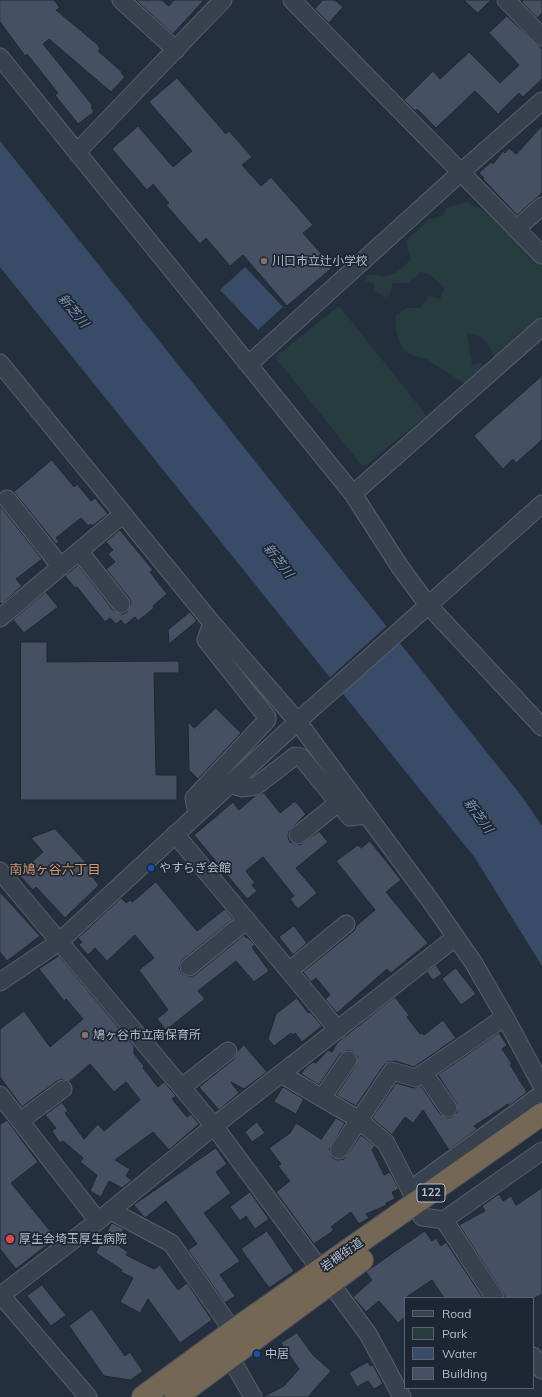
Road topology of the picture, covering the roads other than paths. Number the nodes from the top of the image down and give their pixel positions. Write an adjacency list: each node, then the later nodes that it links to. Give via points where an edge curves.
1 (121, 0): 6 (street)
2 (223, 0): 6 (street)
3 (292, 0): 10 (street)
4 (506, 0): 5 (street)
5 (542, 37)
6 (176, 50): 9 (street)
7 (0, 57): 9 (street)
8 (542, 101): 10 (street)
9 (77, 152): 16 (street)
10 (460, 173): 12 (street); 16 (street)
11 (542, 206): 12 (street)
12 (516, 229): 13 (street)
13 (542, 255)
14 (542, 326): 17 (street)
15 (0, 363): 20 (street)
16 (249, 364): 17 (street)
17 (353, 494): 24 (street)
18 (7, 499): 22 (street)
19 (542, 504): 24 (street)
20 (123, 514): 21 (street); 26 (street)
21 (79, 551): 22 (street); 23 (street)
22 (60, 567): 25 (street)
23 (121, 604)
24 (425, 607): 27 (street); 28 (street)
25 (0, 618)
26 (212, 623): 27 (street); 31 (street, via 206,640 267,720 194,798)
27 (302, 717): 29 (street); 32 (street)
28 (542, 727)
29 (230, 784): 30 (street, via 242,788 256,786 295,756 301,757); 31 (street)
30 (338, 803): 32 (street, via 350,818); 34 (street)
31 (197, 813): 33 (street)
32 (366, 815): 38 (street)
33 (175, 834): 36 (street); 39 (street)
34 (298, 835)
35 (0, 871): 39 (street)
36 (247, 920): 40 (street); 41 (street)
37 (346, 924): 41 (street)
38 (456, 937): 43 (street); 44 (street)
39 (59, 942): 42 (street); 50 (street)
40 (190, 967)
41 (289, 971): 44 (street)
42 (0, 982)
43 (505, 1017): 47 (street); 49 (street)
44 (338, 1030): 48 (street)
45 (228, 1051): 50 (street)
46 (348, 1060): 54 (street)
47 (424, 1073): 55 (street); 57 (street, via 416,1078 392,1071)
48 (281, 1074): 54 (street); 59 (street)
49 (542, 1086)
50 (182, 1087): 59 (street)
51 (63, 1089): 58 (street)
52 (542, 1094): 63 (street)
53 (0, 1096): 58 (street)
54 (322, 1098): 57 (street)
55 (448, 1108)
56 (542, 1114): 63 (highway, 岩槻街道 / 122)
57 (358, 1120): 61 (street); 63 (street, via 386,1143)
58 (20, 1121): 64 (street)
59 (214, 1126): 64 (street); 66 (street)
60 (542, 1131): 63 (highway, 岩槻街道 / 122)
61 (339, 1150)
62 (542, 1151): 65 (street)
63 (416, 1203): 65 (street); 66 (highway, 岩槻街道 / 122)
64 (105, 1216): 67 (street); 69 (street, via 171,1243)
65 (444, 1220): 68 (street)
66 (325, 1277): 69 (highway, 岩槻街道 / 122); 70 (highway, 岩槻街道 / 122); 77 (street, via 368,1334)
67 (0, 1295): 73 (street)
68 (494, 1297)
69 (233, 1331): 74 (highway, 岩槻街道 / 122)
70 (230, 1357): 75 (highway, 岩槻街道 / 122); 76 (street)
71 (534, 1358): 72 (street)
72 (542, 1370)
73 (88, 1397)
74 (143, 1397)
75 (176, 1397)
76 (254, 1397)
77 (402, 1397)

